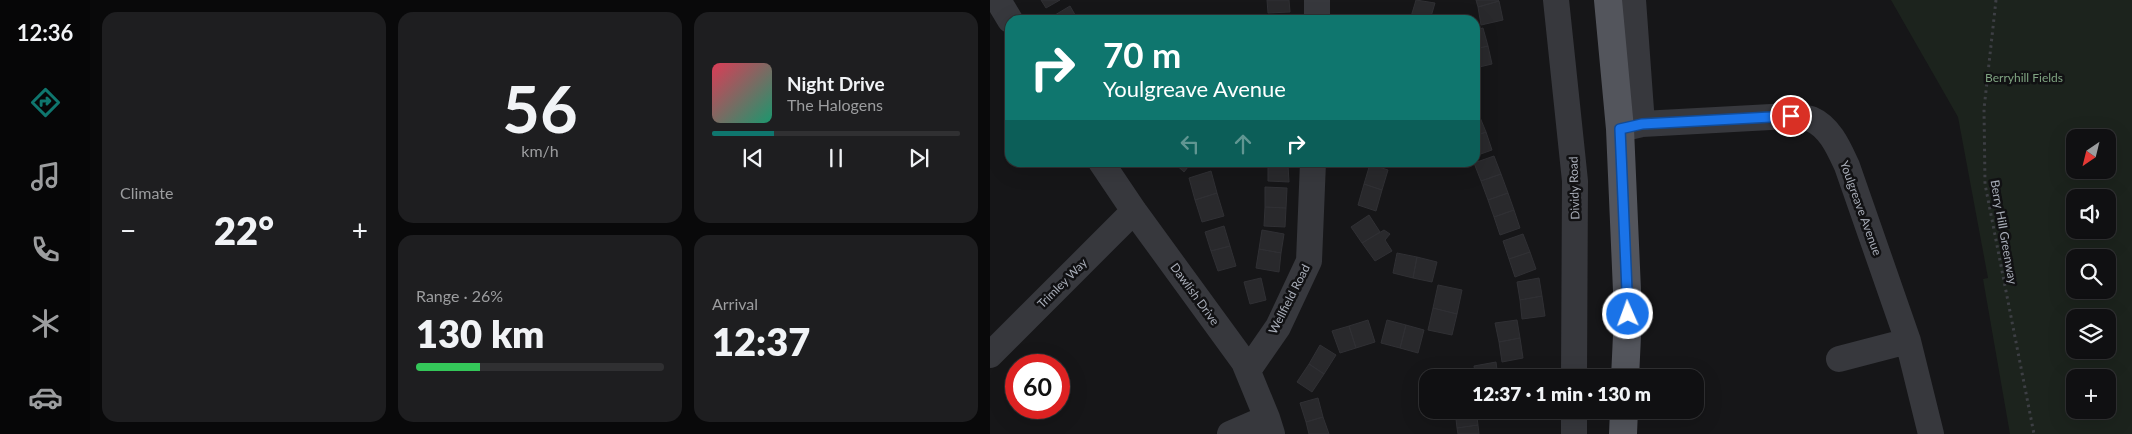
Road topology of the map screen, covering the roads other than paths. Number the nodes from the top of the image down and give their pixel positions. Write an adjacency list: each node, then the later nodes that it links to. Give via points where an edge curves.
1 (998, 0): 6 (street)
2 (1317, 0): 7 (street)
3 (1556, 0): 16 (street, Dividy Road, via 1575,182)
4 (1608, 0): 8 (main road)
5 (1633, 0): 8 (street)
6 (1007, 15)
7 (1317, 15)
8 (1631, 127): 12 (street, Youlgreave Avenue, via 1791,116 1811,120 1826,130 1847,166); 17 (main road)
9 (1104, 167): 11 (street, Dawlish Drive)
10 (1313, 167): 15 (street, Wellfield Road, via 1309,261 1278,326)
11 (1134, 211): 13 (street, Trimley Way); 15 (street, Dawlish Drive)
12 (1908, 341): 14 (street); 24 (street, Youlgreave Avenue)
13 (990, 355)
14 (1839, 359)
15 (1249, 369): 20 (street, Dawlish Drive)
16 (1574, 369)
17 (1625, 369)
18 (1574, 419): 22 (street)
19 (1624, 419): 23 (main road)
20 (1270, 426): 21 (street)
21 (1230, 434)
22 (1574, 434)
23 (1623, 434)
24 (1931, 434)

